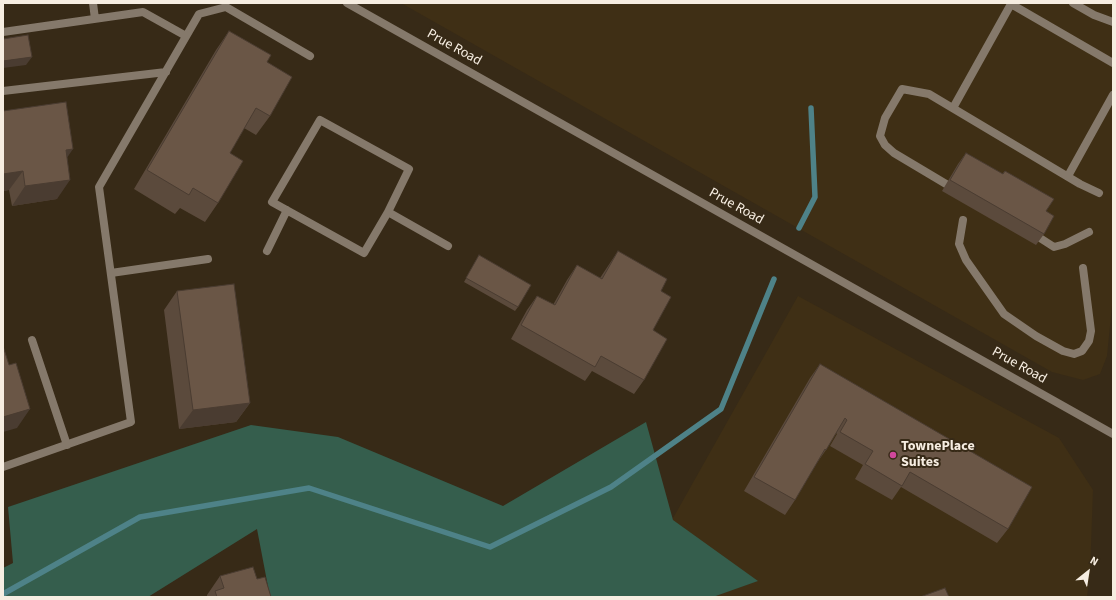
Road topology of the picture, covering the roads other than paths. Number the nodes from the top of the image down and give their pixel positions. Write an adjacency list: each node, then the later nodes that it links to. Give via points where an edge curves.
1 (93, 3): 6 (street)
2 (142, 3): 5 (street)
3 (347, 3): 30 (street, Prue Road)
4 (1073, 3): 7 (street)
5 (143, 12): 6 (street); 9 (street)
6 (95, 19): 8 (street)
7 (1113, 22)
8 (3, 32)
9 (186, 36): 10 (street, via 199,14 226,7); 12 (street)
10 (310, 56)
11 (1113, 63): 15 (street, via 1011,4)
12 (166, 72): 13 (street); 28 (street, via 100,186)
13 (3, 91)
14 (1113, 95): 16 (street)
15 (953, 108): 16 (street); 17 (street, via 929,94 902,90 885,118 880,136 894,153)
16 (1068, 176): 18 (street)
17 (946, 184)
18 (1099, 193)
19 (287, 210): 20 (street, via 364,252); 20 (street, via 272,202 320,120 410,169); 25 (street)
20 (388, 212): 24 (street)
21 (963, 220): 27 (street, via 959,244 966,260 1004,314 1036,336 1074,354 1082,350 1089,341 1091,331)
22 (1089, 232): 23 (street, via 1054,247)
23 (1040, 238)
24 (448, 246)
25 (267, 251)
26 (208, 258): 28 (street)
27 (1083, 268)
28 (111, 273): 31 (street, via 131,422)
29 (32, 340): 31 (street)
30 (1113, 434)
31 (67, 444): 32 (street)
32 (3, 467)

